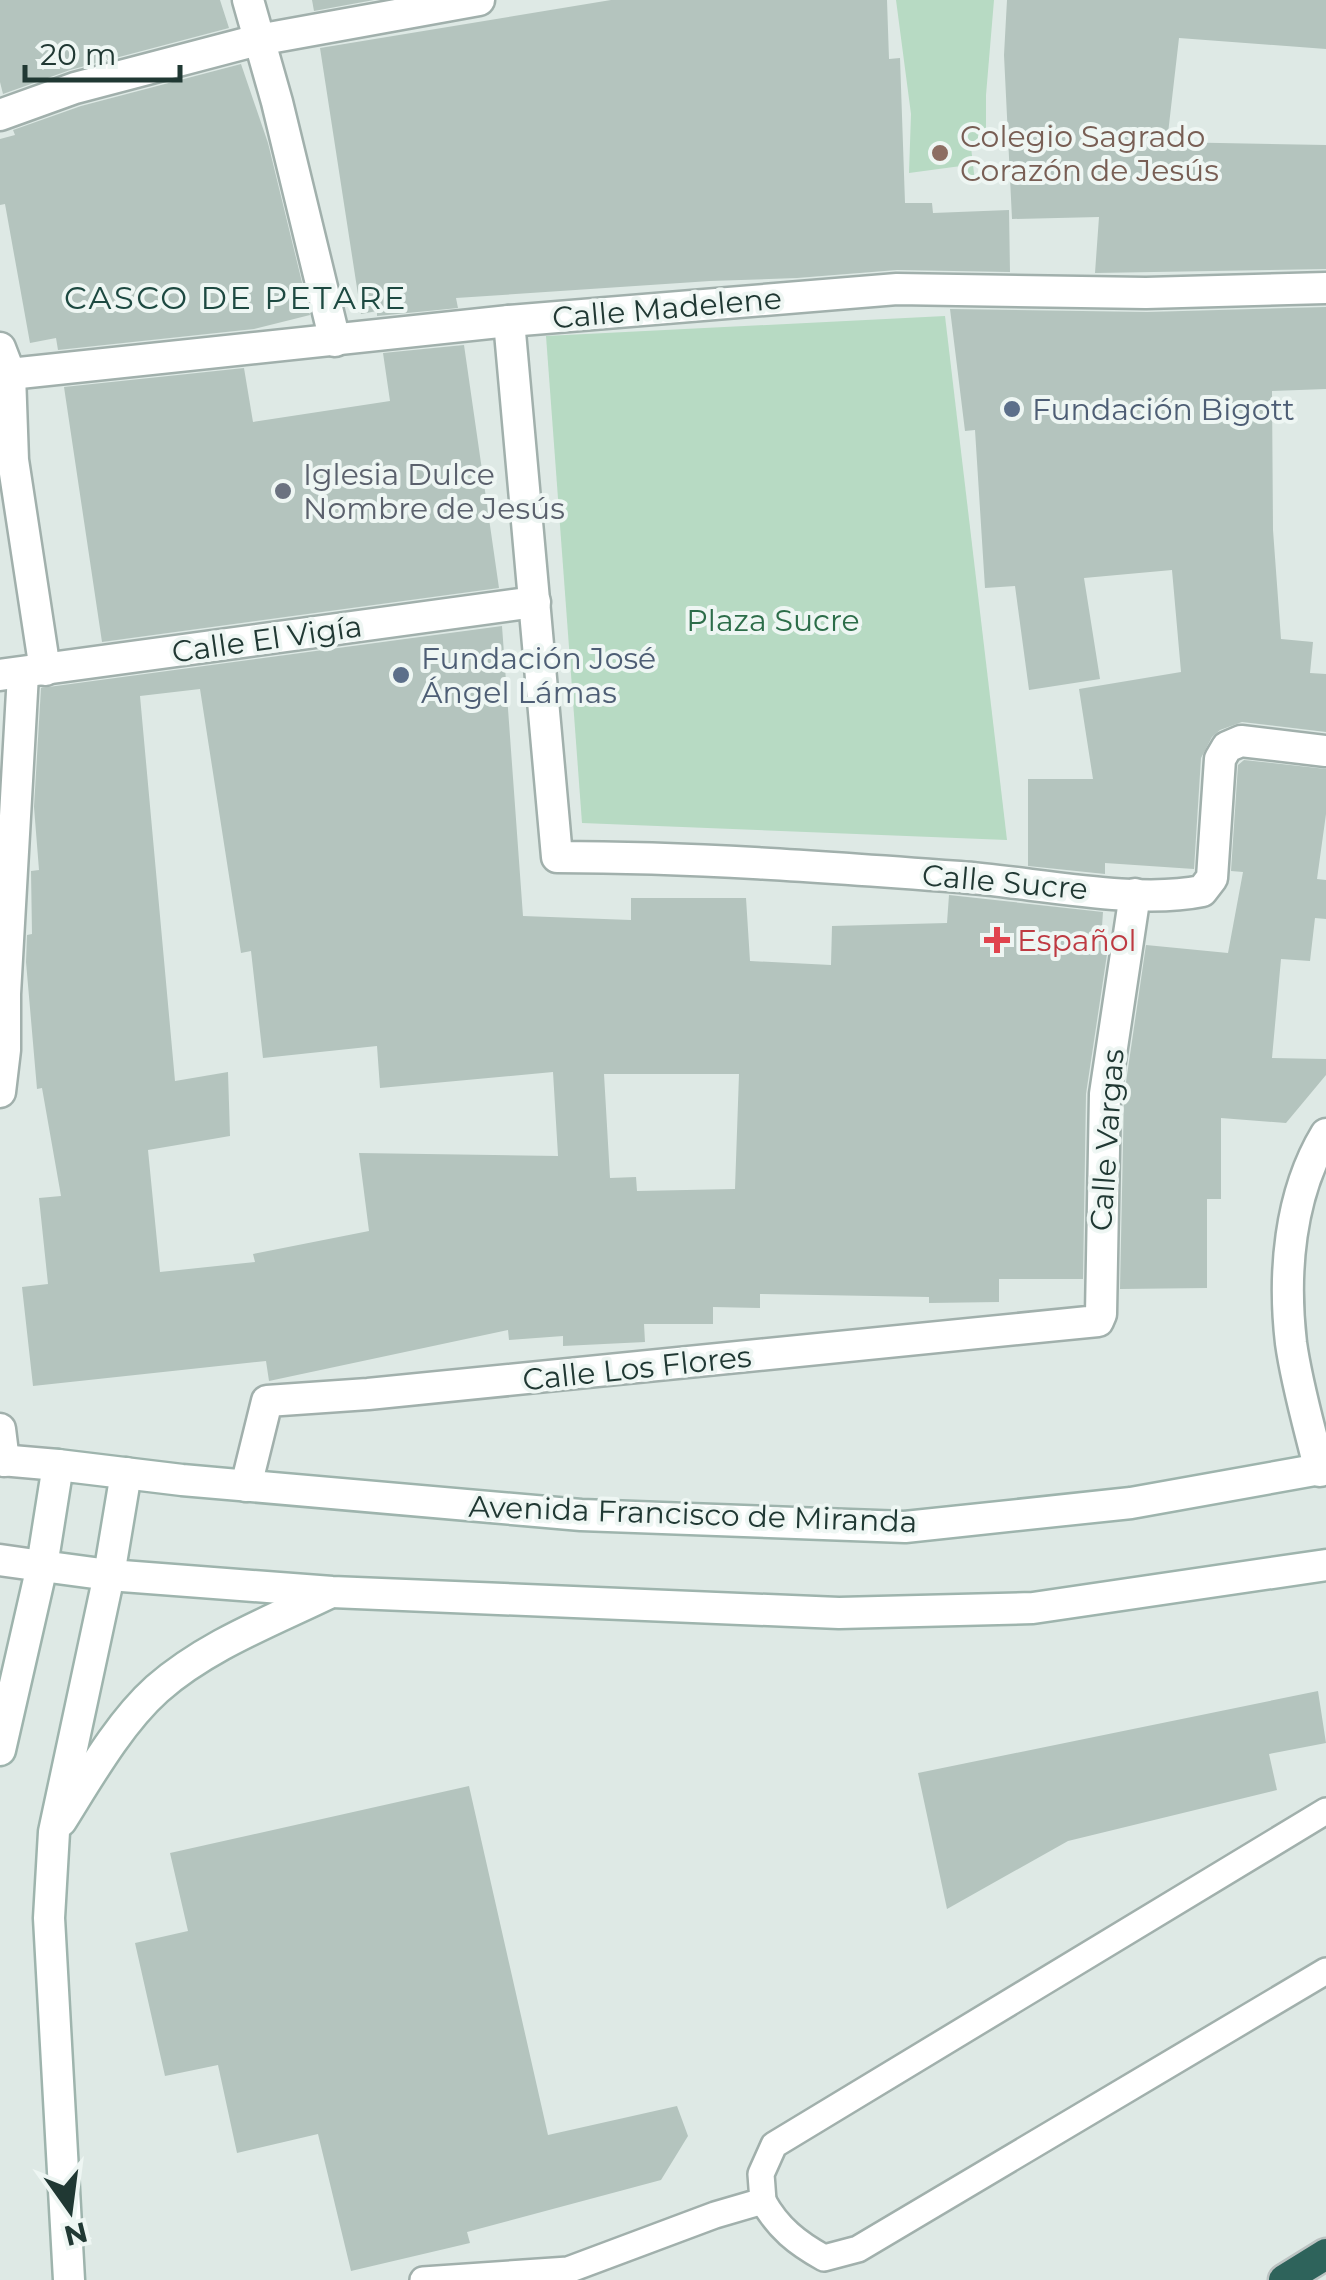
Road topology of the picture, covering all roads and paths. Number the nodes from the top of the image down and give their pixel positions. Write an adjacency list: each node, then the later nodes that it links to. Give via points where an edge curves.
1 (248, 0): 3 (street)
2 (479, 0): 3 (street)
3 (258, 40): 4 (street); 7 (street)
4 (0, 115)
5 (1326, 288): 6 (street, Calle Madelene, via 898,289)
6 (508, 321): 7 (street, Calle Madelene); 9 (street)
7 (335, 341): 8 (street, Calle Madelene)
8 (5, 361): 10 (street)
9 (535, 602): 10 (street, Calle El Vigía); 12 (street, Calle Sucre, via 557,857 962,877)
10 (23, 673): 13 (street)
11 (1326, 751): 12 (street, Calle Sucre, via 1241,741 1227,747 1220,759 1212,878 1202,892)
12 (1135, 894): 15 (street, Calle Vargas, via 1104,1094 1102,1314)
13 (0, 1092)
14 (1326, 1134): 19 (street, via 1296,1206 1289,1273 1292,1344)
15 (1093, 1324): 21 (street, Calle Los Flores, via 266,1401)
16 (0, 1429): 17 (street)
17 (2, 1461): 18 (street, Avenida Francisco de Miranda)
18 (58, 1465): 20 (street, Avenida Francisco de Miranda); 24 (street)
19 (1323, 1470): 21 (street, Avenida Francisco de Miranda, via 1131,1503 905,1526 580,1515)
20 (126, 1473): 21 (street, Avenida Francisco de Miranda); 25 (street)
21 (246, 1486)
22 (0, 1560): 24 (street)
23 (1326, 1565): 26 (street, via 1033,1608 840,1613)
24 (42, 1566): 25 (street); 27 (street)
25 (109, 1575): 26 (street); 29 (street)
26 (332, 1592): 29 (street, via 218,1646 156,1690)
27 (0, 1750)
28 (1326, 1811): 31 (lane, via 774,2145 761,2174)
29 (54, 1832): 33 (street, via 49,1918)
30 (1326, 1971): 31 (lane, via 858,2249 824,2258 776,2224)
31 (763, 2201): 34 (lane, via 568,2270)
32 (1326, 2254): 35 (highway)
33 (69, 2280)
34 (423, 2280)
35 (1284, 2280)

